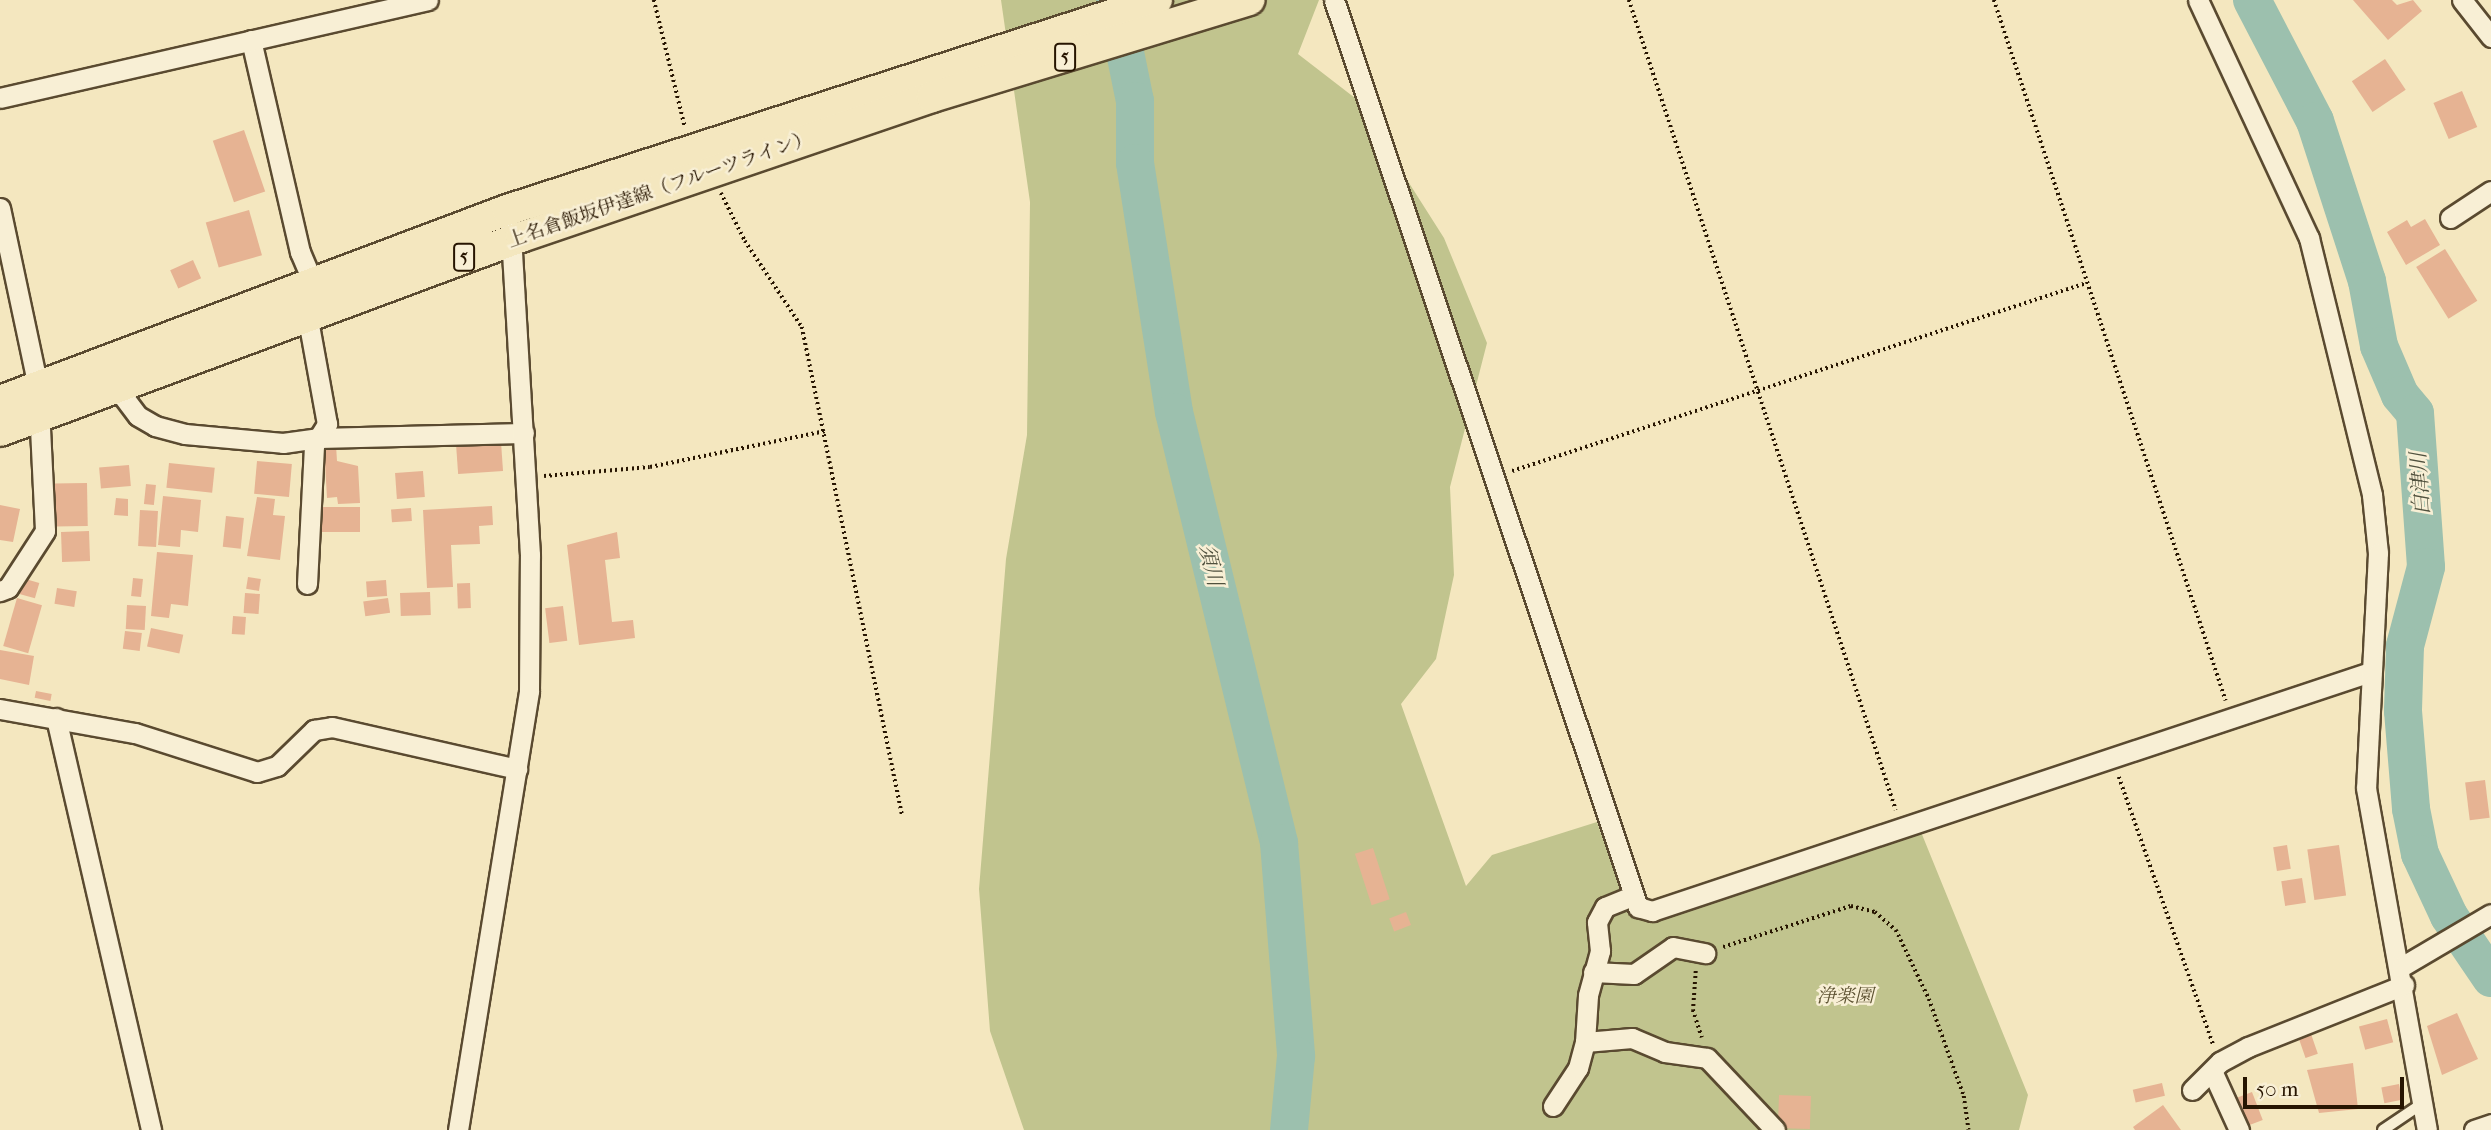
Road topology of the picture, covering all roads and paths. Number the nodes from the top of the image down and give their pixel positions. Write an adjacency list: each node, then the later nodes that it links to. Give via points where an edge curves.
1 (428, 0): 11 (street)
2 (654, 0): 14 (path)
3 (1157, 0): 12 (main road, 上名倉飯坂伊達線（フルーツライン） / 5)
4 (1249, 0): 12 (main road, 上名倉飯坂伊達線（フルーツライン） / 5, via 1198,18)
5 (1334, 0): 33 (street)
6 (1629, 0): 25 (path)
7 (1994, 0): 22 (path)
8 (2198, 0): 36 (street, via 2241,100 2294,200 2317,267 2376,526 2377,598)
9 (2462, 0): 10 (street)
10 (2491, 37)
11 (251, 40): 13 (street); 21 (street, via 300,252)
12 (931, 85): 14 (main road, 上名倉飯坂伊達線（フルーツライン） / 5); 15 (main road, 上名倉飯坂伊達線（フルーツライン） / 5)
13 (0, 98)
14 (690, 150): 18 (main road, 上名倉飯坂伊達線（フルーツライン） / 5)
15 (712, 172): 20 (main road, 上名倉飯坂伊達線（フルーツライン） / 5); 29 (path, via 745,242 802,327)
16 (2491, 191): 19 (street)
17 (0, 208): 27 (street)
18 (507, 210): 20 (street); 21 (main road, 上名倉飯坂伊達線（フルーツライン） / 5)
19 (2450, 218)
20 (513, 240): 23 (main road, 上名倉飯坂伊達線（フルーツライン） / 5); 30 (street)
21 (313, 282): 27 (main road, 上名倉飯坂伊達線（フルーツライン） / 5)
22 (2086, 282): 25 (path); 38 (path)
23 (307, 314): 24 (main road, 上名倉飯坂伊達線（フルーツライン） / 5); 31 (street, via 327,425)
24 (116, 387): 27 (main road, 上名倉飯坂伊達線（フルーツライン） / 5); 31 (street, via 138,416 185,434 283,443)
25 (1757, 390): 33 (path); 43 (path)
26 (0, 401): 27 (main road, 上名倉飯坂伊達線（フルーツライン） / 5)
27 (39, 401): 28 (main road, 上名倉飯坂伊達線（フルーツライン） / 5); 35 (street, via 45,531 8,587)
28 (0, 431)
29 (825, 431): 32 (path, via 650,467); 42 (path)
30 (524, 433): 31 (street); 32 (street)
31 (318, 438): 34 (street)
32 (526, 476): 41 (street, via 529,691)
33 (1490, 478): 44 (street)
34 (307, 584)
35 (0, 591)
36 (2370, 672): 38 (street); 48 (street, via 2367,788)
37 (0, 709): 39 (street)
38 (2231, 716): 40 (street)
39 (56, 718): 41 (street, via 135,733 257,772 277,766 314,730 332,727); 56 (street)
40 (2112, 758): 43 (street); 51 (path)
41 (517, 769): 57 (street)
42 (902, 816)
43 (1901, 825): 44 (street, via 1652,911 1638,906)
44 (1634, 895): 47 (street, via 1605,907 1597,922 1600,951)
45 (2491, 914): 48 (street)
46 (1706, 953): 47 (street, via 1673,947 1634,974); 50 (path, via 1692,978 1693,1010); 59 (path, via 1851,906 1875,912 1896,930 1929,999 1964,1096)
47 (1593, 972): 49 (street)
48 (2403, 976): 51 (street, via 2277,1034); 53 (street)
49 (1585, 1042): 50 (street, via 1632,1038 1665,1052); 54 (street, via 1578,1068)
50 (1707, 1058): 58 (street)
51 (2216, 1068): 52 (street); 60 (street)
52 (2192, 1090)
53 (2424, 1103): 61 (lane); 62 (street)
54 (1553, 1106)
55 (2491, 1124): 63 (street)
56 (151, 1130)
57 (458, 1130)
58 (1775, 1130)
59 (1969, 1130)
60 (2239, 1130)
61 (2383, 1130)
62 (2427, 1130)
63 (2474, 1130)

